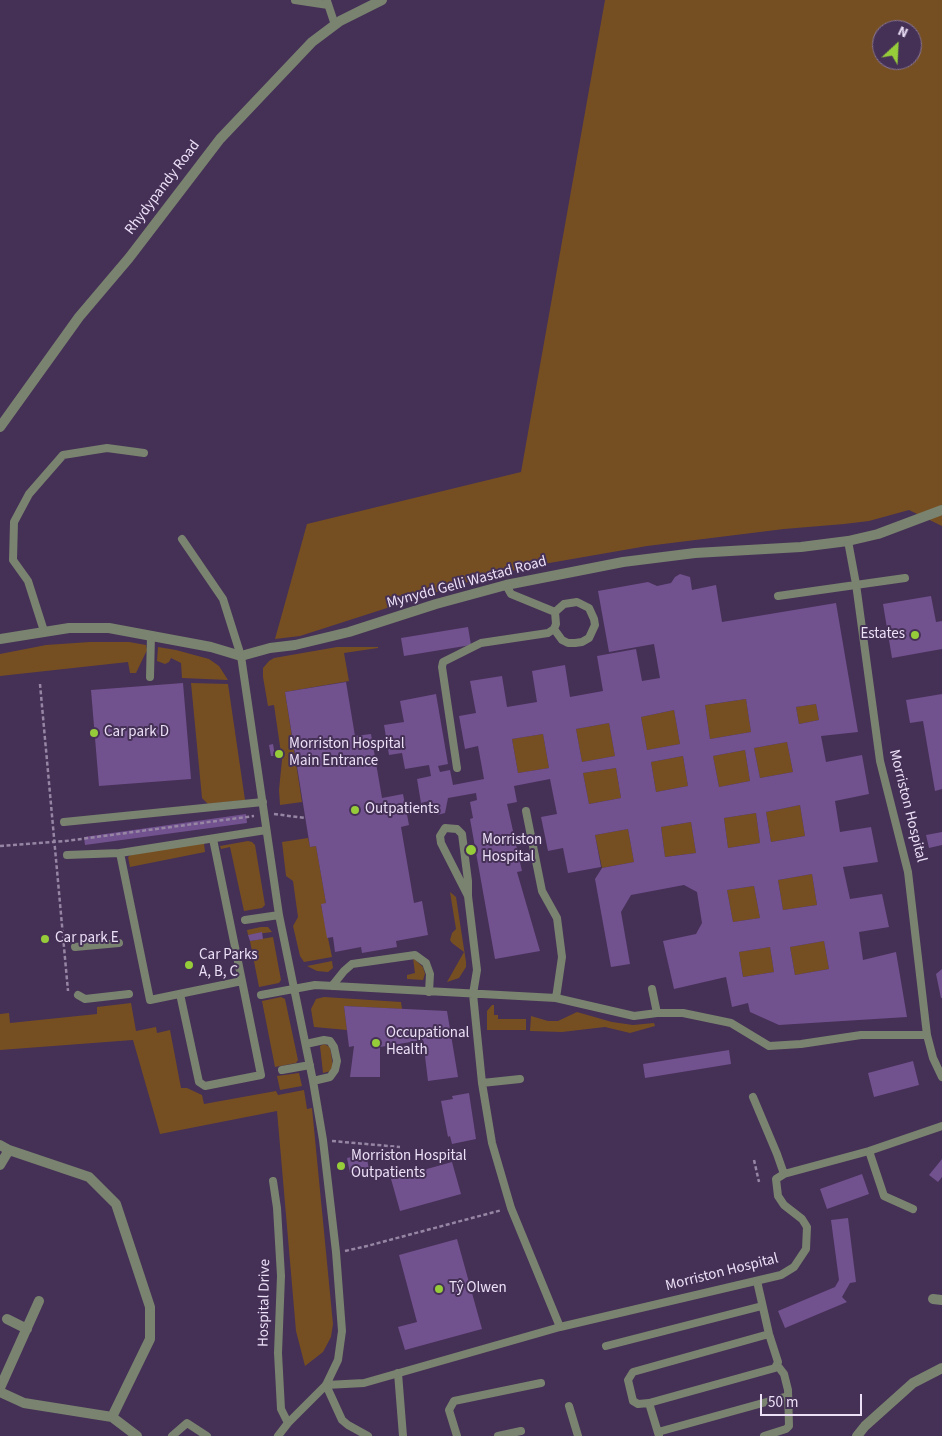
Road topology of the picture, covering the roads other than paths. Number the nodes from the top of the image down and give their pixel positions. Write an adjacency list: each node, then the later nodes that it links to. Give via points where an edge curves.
1 (295, 0): 3 (lane)
2 (382, 0): 4 (street, Rhydypandy Road)
3 (328, 3): 4 (lane)
4 (335, 25): 5 (street, Rhydypandy Road, via 312,42 220,139 134,252 79,317)
5 (0, 427)
6 (144, 452): 16 (lane, via 107,448 63,455 29,494 14,522 13,560 28,581)
7 (942, 510): 9 (street, Mynydd Gelli Wastad Road, via 878,534)
8 (182, 539): 19 (lane, via 223,599)
9 (848, 541): 11 (lane, Morriston Hospital); 12 (street, Mynydd Gelli Wastad Road, via 623,562)
10 (905, 578): 11 (lane)
11 (856, 584): 13 (lane); 46 (lane, Morriston Hospital, via 880,761 908,872)
12 (506, 585): 14 (lane, via 512,594); 19 (street, Mynydd Gelli Wastad Road, via 350,632)
13 (778, 596)
14 (555, 612): 15 (lane); 15 (lane, via 564,604 577,602 588,608 595,625 588,638 575,643 562,640)
15 (554, 629): 21 (lane, via 548,633 480,643 443,662)
16 (44, 631): 17 (street, via 109,628); 18 (street)
17 (151, 635): 19 (street); 20 (lane)
18 (0, 639)
19 (241, 656): 22 (lane)
20 (150, 677)
21 (457, 768)
22 (263, 802): 24 (lane); 25 (lane)
23 (526, 811): 44 (lane, via 542,891 557,918 562,957)
24 (64, 822)
25 (266, 830): 26 (lane); 30 (lane)
26 (213, 839): 27 (lane); 34 (lane)
27 (120, 853): 28 (lane); 40 (lane, via 150,1000)
28 (67, 855)
29 (468, 896): 29 (lane, via 441,843 440,836 445,828 458,829 462,834); 41 (lane, via 477,970)
30 (280, 915): 31 (lane); 36 (lane)
31 (245, 920)
32 (119, 943): 33 (lane)
33 (75, 947)
34 (242, 981): 40 (lane); 40 (lane, via 261,1075 205,1086 198,1082)
35 (332, 986): 36 (lane); 38 (lane); 38 (lane, via 352,964 415,955 426,963)
36 (295, 989): 43 (lane); 47 (lane)
37 (652, 989): 45 (lane)
38 (430, 992): 41 (lane)
39 (129, 994): 42 (lane, via 85,999)
40 (180, 994)
41 (474, 994): 44 (lane); 53 (lane)
42 (78, 995)
43 (260, 995)
44 (556, 998): 45 (lane, via 634,1016)
45 (657, 1013): 46 (lane, via 683,1013 731,1023 769,1046 861,1035)
46 (927, 1035): 50 (lane, Morriston Hospital)
47 (306, 1044): 48 (lane); 52 (lane, via 330,1041 336,1054 335,1070 330,1078)
48 (310, 1065): 49 (lane); 52 (lane)
49 (282, 1070)
50 (942, 1077)
51 (520, 1079): 53 (lane)
52 (314, 1081): 74 (lane, via 336,1252 342,1331 338,1360)
53 (482, 1083): 66 (lane, via 492,1143 511,1208)
54 (753, 1097): 59 (lane)
55 (942, 1126): 57 (lane)
56 (5, 1148): 58 (street); 79 (street, via 89,1177 116,1204 150,1307 150,1338)
57 (869, 1151): 59 (lane); 61 (lane, via 884,1196)
58 (0, 1165)
59 (784, 1174): 62 (lane, Morriston Hospital, via 776,1179 778,1196 807,1227 806,1249 794,1267 781,1276)
60 (273, 1181): 80 (lane, Hospital Drive, via 281,1276 278,1353 281,1409)
61 (913, 1209)
62 (757, 1281): 64 (lane); 66 (lane, Morriston Hospital)
63 (39, 1301): 67 (street)
64 (762, 1306): 68 (lane); 69 (lane)
65 (7, 1319): 67 (street)
66 (560, 1327): 72 (lane, Morriston Hospital)
67 (27, 1329): 75 (street)
68 (769, 1334): 70 (lane); 77 (lane, via 633,1372 628,1380 633,1401)
69 (606, 1346)
70 (777, 1366): 76 (lane, via 784,1374); 77 (lane)
71 (942, 1368): 93 (street, via 913,1383)
72 (398, 1373): 74 (lane, Morriston Hospital, via 364,1383); 88 (lane)
73 (541, 1382): 89 (lane, via 454,1401 449,1410)
74 (326, 1385): 80 (lane); 87 (lane, via 342,1420)
75 (0, 1390): 79 (street, via 24,1403)
76 (788, 1396): 82 (lane); 92 (lane, via 789,1426)
77 (650, 1403): 82 (lane)
78 (569, 1406): 91 (lane)
79 (112, 1417): 83 (street)
80 (288, 1423): 86 (lane)
81 (521, 1431): 90 (lane)
82 (658, 1434)
83 (137, 1436)
84 (172, 1436): 85 (lane, via 187,1423)
85 (207, 1436)
86 (278, 1436)
87 (368, 1436)
88 (403, 1436)
89 (457, 1436)
90 (498, 1436)
91 (578, 1436)
92 (764, 1436)
93 (857, 1436)

